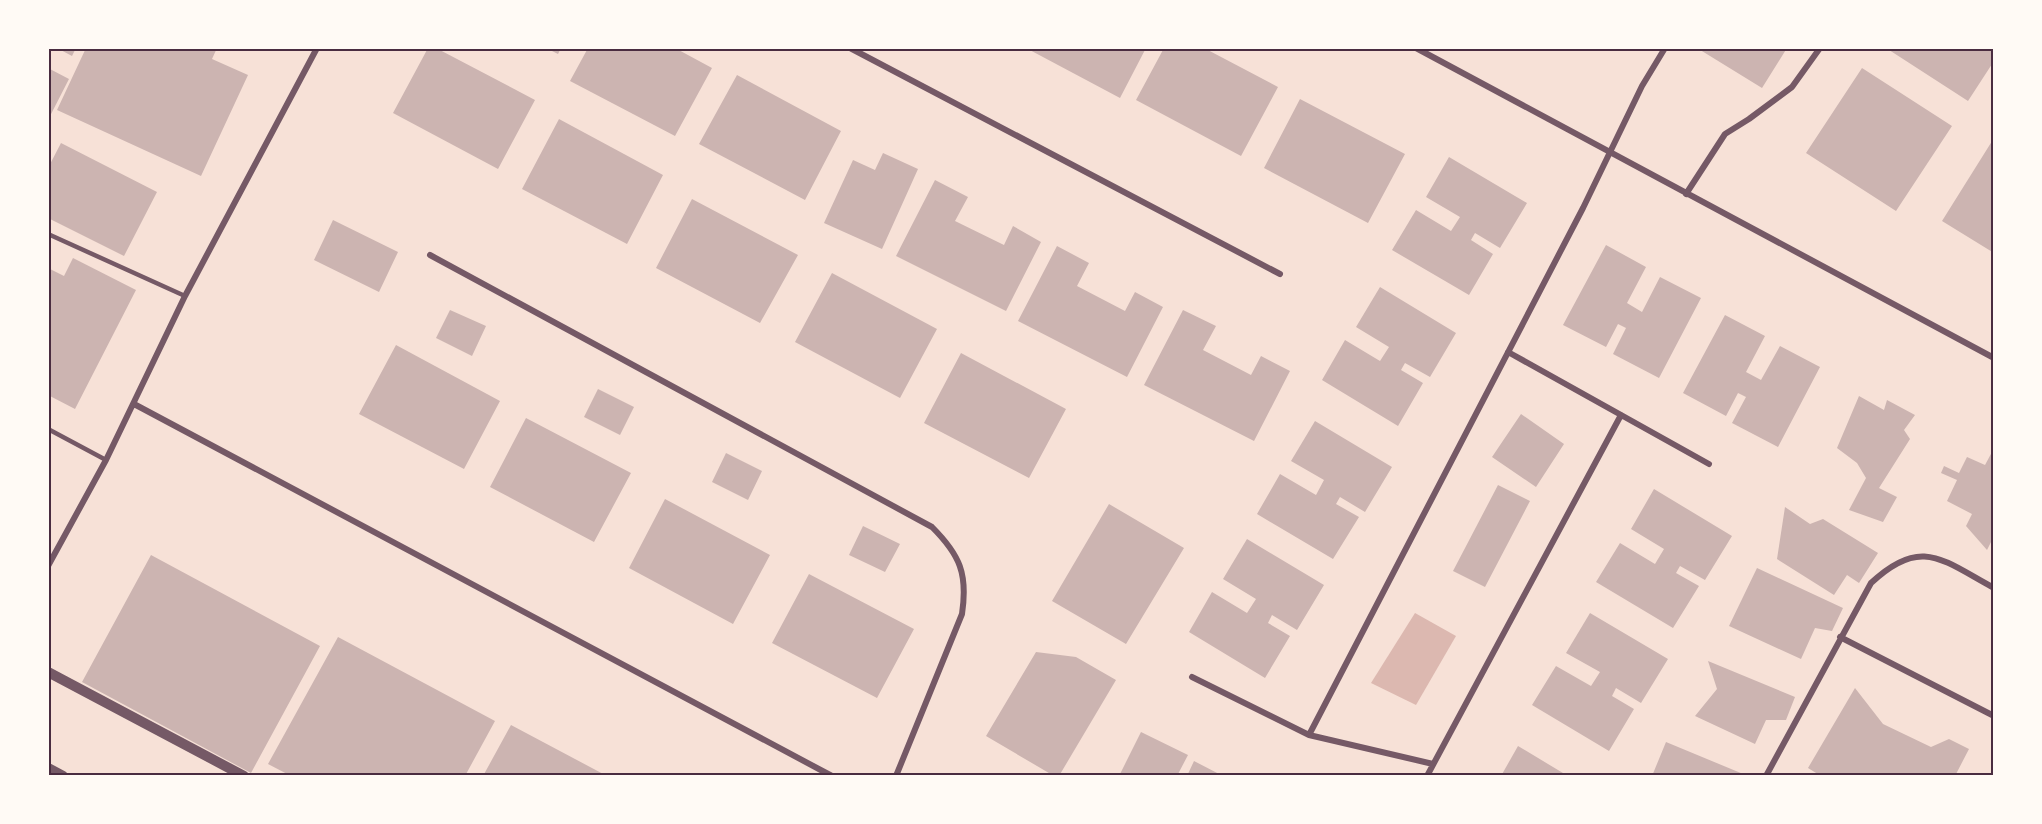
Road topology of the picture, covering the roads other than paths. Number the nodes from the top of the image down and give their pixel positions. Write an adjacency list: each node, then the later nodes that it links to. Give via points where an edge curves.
1 (317, 48): 11 (street)
2 (850, 48): 10 (street)
3 (1416, 48): 6 (street)
4 (1665, 48): 6 (street)
5 (1820, 48): 7 (street, via 1792,87 1725,134)
6 (1611, 152): 7 (street); 12 (street)
7 (1686, 194): 13 (street)
8 (48, 234): 11 (lane)
9 (430, 255): 31 (street, via 932,527 950,545 962,570 962,614)
10 (1280, 274)
11 (185, 296): 14 (street)
12 (1508, 352): 15 (street); 25 (street)
13 (1994, 358)
14 (134, 404): 17 (street); 30 (street)
15 (1621, 415): 18 (street); 26 (street)
16 (48, 429): 17 (lane)
17 (106, 460): 19 (street)
18 (1709, 464)
19 (48, 566)
20 (1994, 588): 21 (street, via 1947,563 1925,556 1906,557 1871,583)
21 (1840, 637): 24 (street); 33 (street)
22 (48, 672): 29 (street)
23 (1192, 677): 25 (street)
24 (1994, 716)
25 (1309, 735): 26 (street)
26 (1433, 764): 32 (street)
27 (48, 768): 28 (street)
28 (63, 776)
29 (244, 776)
30 (832, 776)
31 (896, 776)
32 (1427, 776)
33 (1766, 776)

